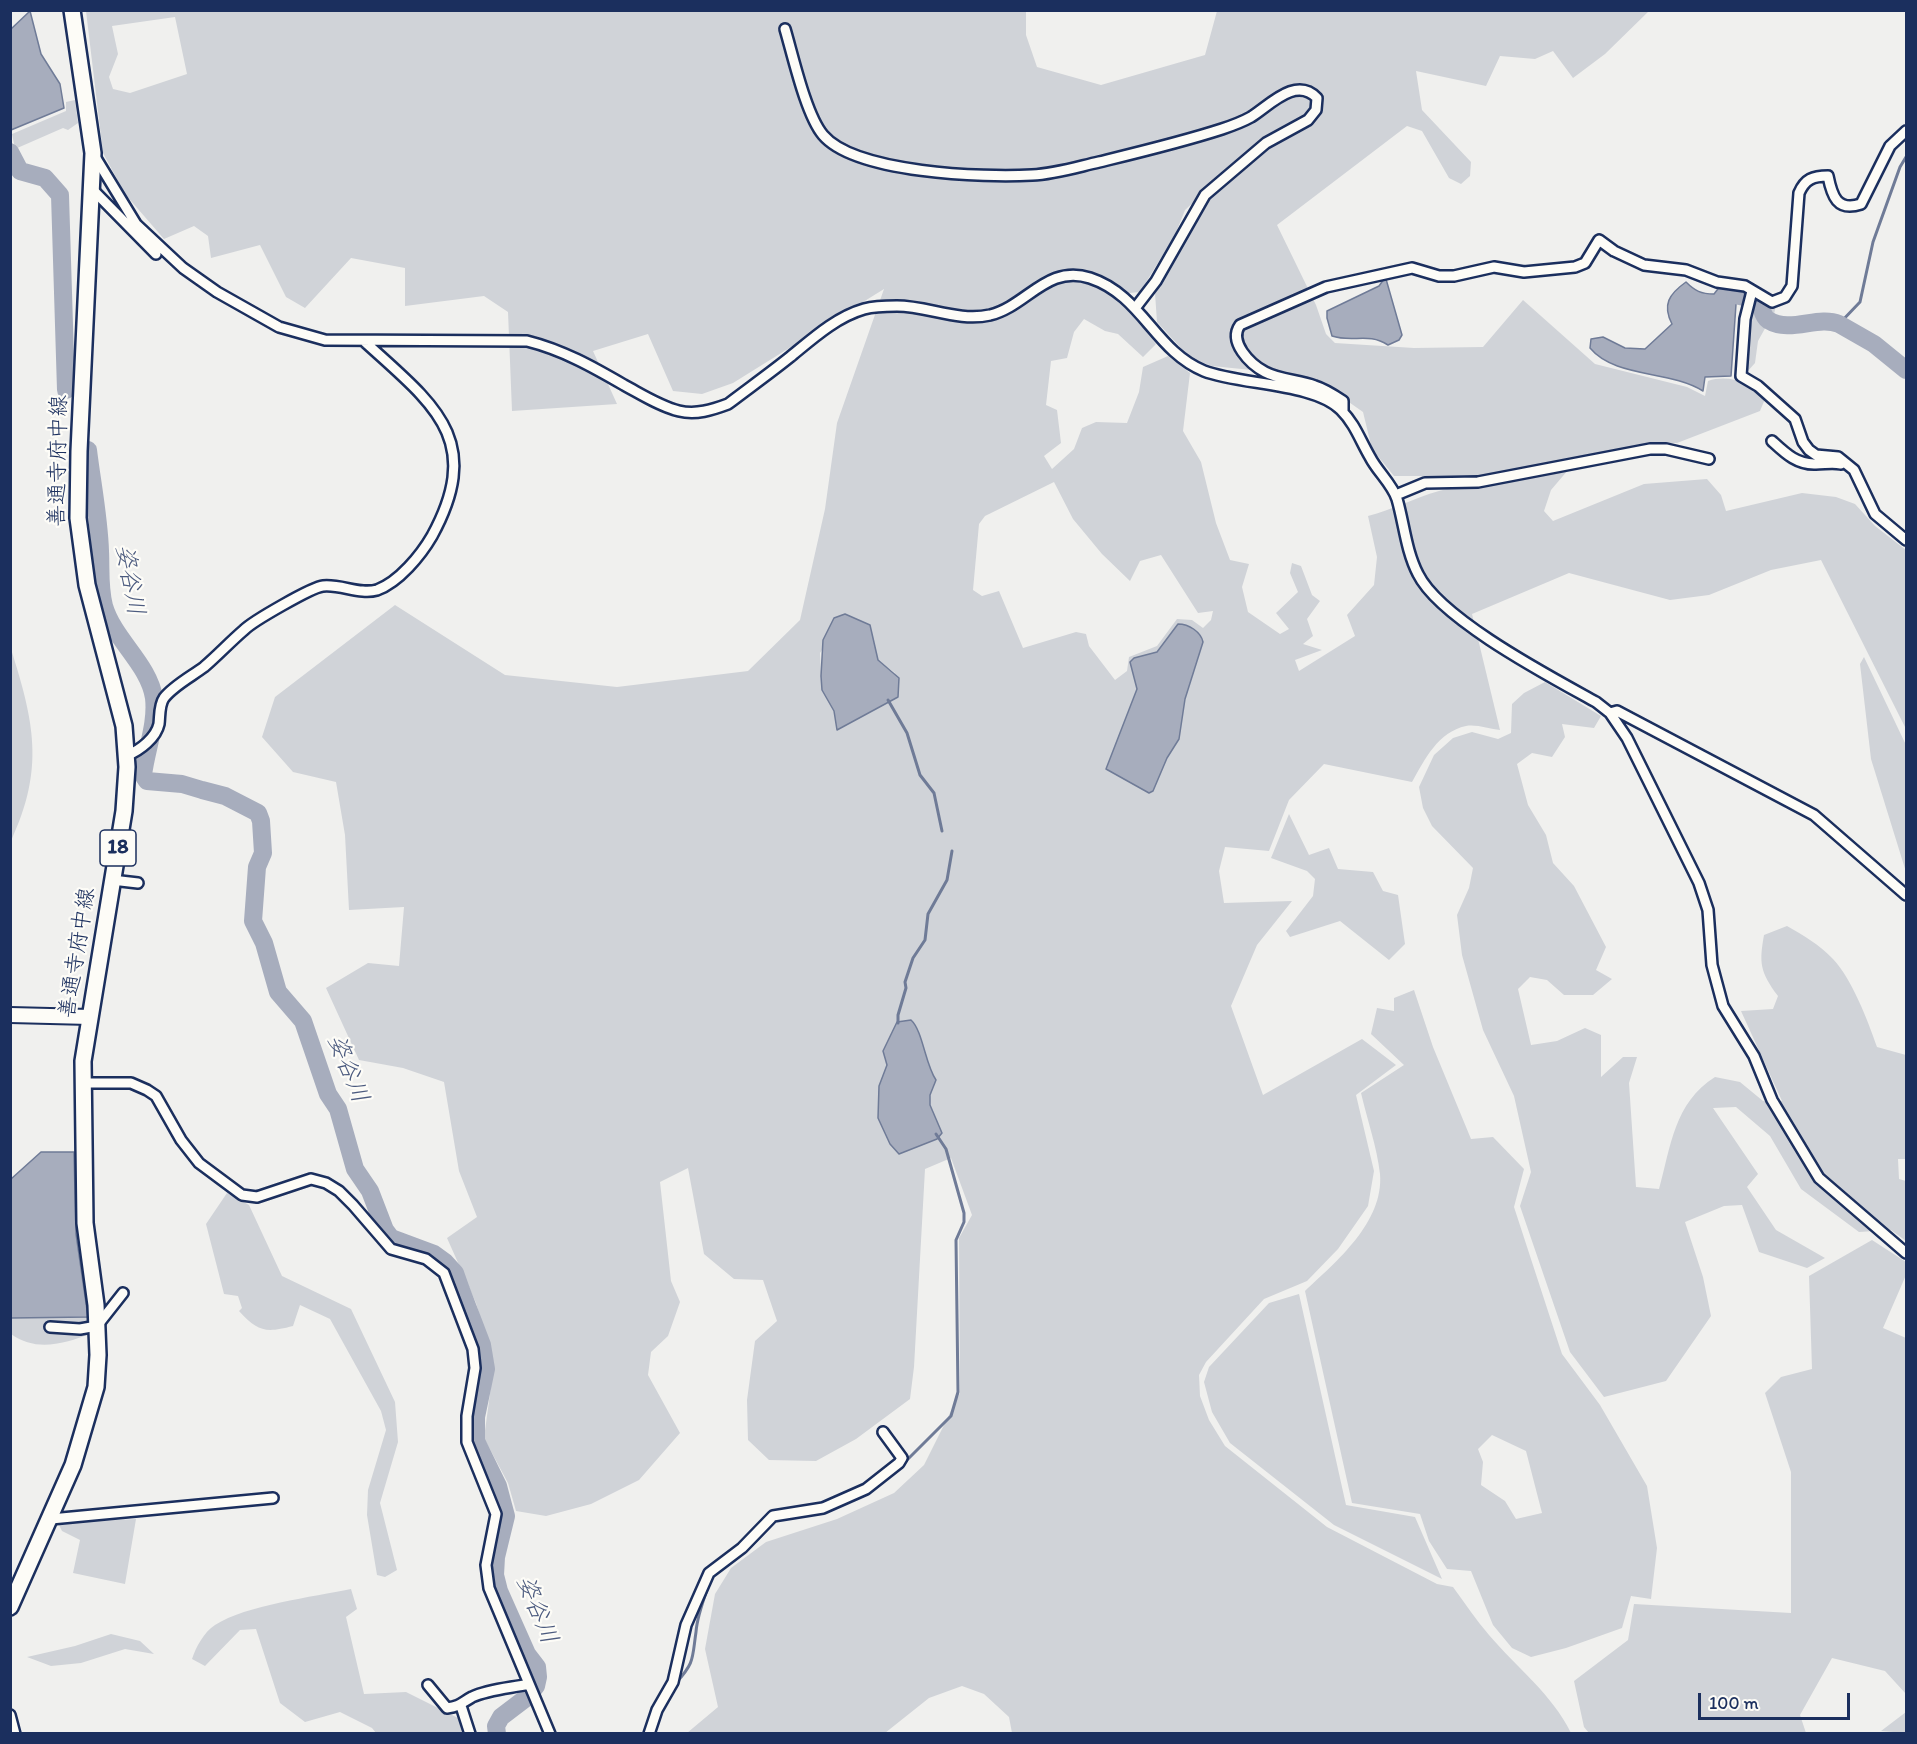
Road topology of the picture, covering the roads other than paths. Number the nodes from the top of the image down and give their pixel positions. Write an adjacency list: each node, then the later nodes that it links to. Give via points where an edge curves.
1 (72, 10): 4 (main road, 善通寺府中線 / 18)
2 (785, 29): 8 (street, via 806,99 822,134 837,148 857,158 893,166 1034,175 1223,129 1249,118 1285,93 1310,91 1317,98 1317,105 1308,120 1266,143 1204,195 1156,281)
3 (1906, 131): 7 (street, via 1890,146 1861,204 1848,207 1838,203 1828,176 1807,180 1799,194 1790,293 1772,302)
4 (93, 153): 5 (main road, 善通寺府中線 / 18); 9 (street, via 136,224 183,268 279,327 325,340)
5 (92, 189): 6 (street); 17 (main road, 善通寺府中線 / 18, via 78,519 87,585 120,703)
6 (156, 254)
7 (1752, 291): 10 (street, via 1686,270 1644,265 1599,240 1585,263 1575,267 1524,272 1494,267 1454,276 1412,268 1326,287 1240,325 1235,337 1237,345 1256,366 1266,373 1331,393 1343,401); 13 (street, via 1745,319 1741,376 1795,419 1809,450 1816,455 1838,457 1854,470)
8 (1136, 307): 9 (street, via 1100,282 1069,274 1047,281 994,314 978,317 906,306 862,309 814,337 728,404 694,413 655,402 581,360 527,341); 10 (street, via 1169,348 1192,366 1312,395 1328,400)
9 (364, 342): 17 (street, via 421,394 444,426 455,466 453,487 427,545 386,585 370,591 321,586 244,629 165,698 158,728 142,749)
10 (1343, 412): 14 (street)
11 (1772, 441): 13 (street, via 1791,458 1812,464 1841,465)
12 (1709, 459): 14 (street, via 1650,449 1478,482 1425,483)
13 (1860, 482): 15 (street, via 1875,514)
14 (1396, 495): 16 (street, via 1410,553 1426,586 1474,628)
15 (1906, 540)
16 (1610, 713): 20 (street, via 1617,711 1814,815); 24 (street, via 1699,883 1708,910 1712,965 1723,1006 1754,1056 1772,1100 1819,1178)
17 (128, 755): 18 (main road, 善通寺府中線 / 18)
18 (112, 879): 19 (street); 22 (main road, 善通寺府中線 / 18)
19 (138, 883)
20 (1906, 895)
21 (10, 1015): 22 (street)
22 (90, 1017): 23 (main road, 善通寺府中線 / 18)
23 (83, 1083): 26 (main road, 善通寺府中線 / 18, via 85,1223); 33 (street, via 131,1083 156,1096 199,1163 242,1195 257,1197 311,1179 326,1184 339,1191 391,1249 426,1259 444,1273 473,1349 475,1368 467,1442 496,1514 486,1565 489,1588)
24 (1906, 1253)
25 (123, 1293): 26 (street)
26 (97, 1326): 27 (street); 30 (main road, 善通寺府中線 / 18, via 92,1404)
27 (50, 1327)
28 (884, 1432): 39 (street, via 902,1458 899,1463 866,1489 824,1508 773,1516 742,1548 709,1573 686,1624 674,1682 657,1710)
29 (273, 1498): 30 (street)
30 (51, 1519): 31 (main road, 善通寺府中線 / 18)
31 (10, 1607)
32 (428, 1685): 34 (street, via 441,1704)
33 (529, 1686): 34 (street, via 471,1698); 38 (street)
34 (461, 1706): 37 (street)
35 (10, 1715): 36 (street)
36 (15, 1734)
37 (470, 1734)
38 (550, 1734)
39 (649, 1734)

